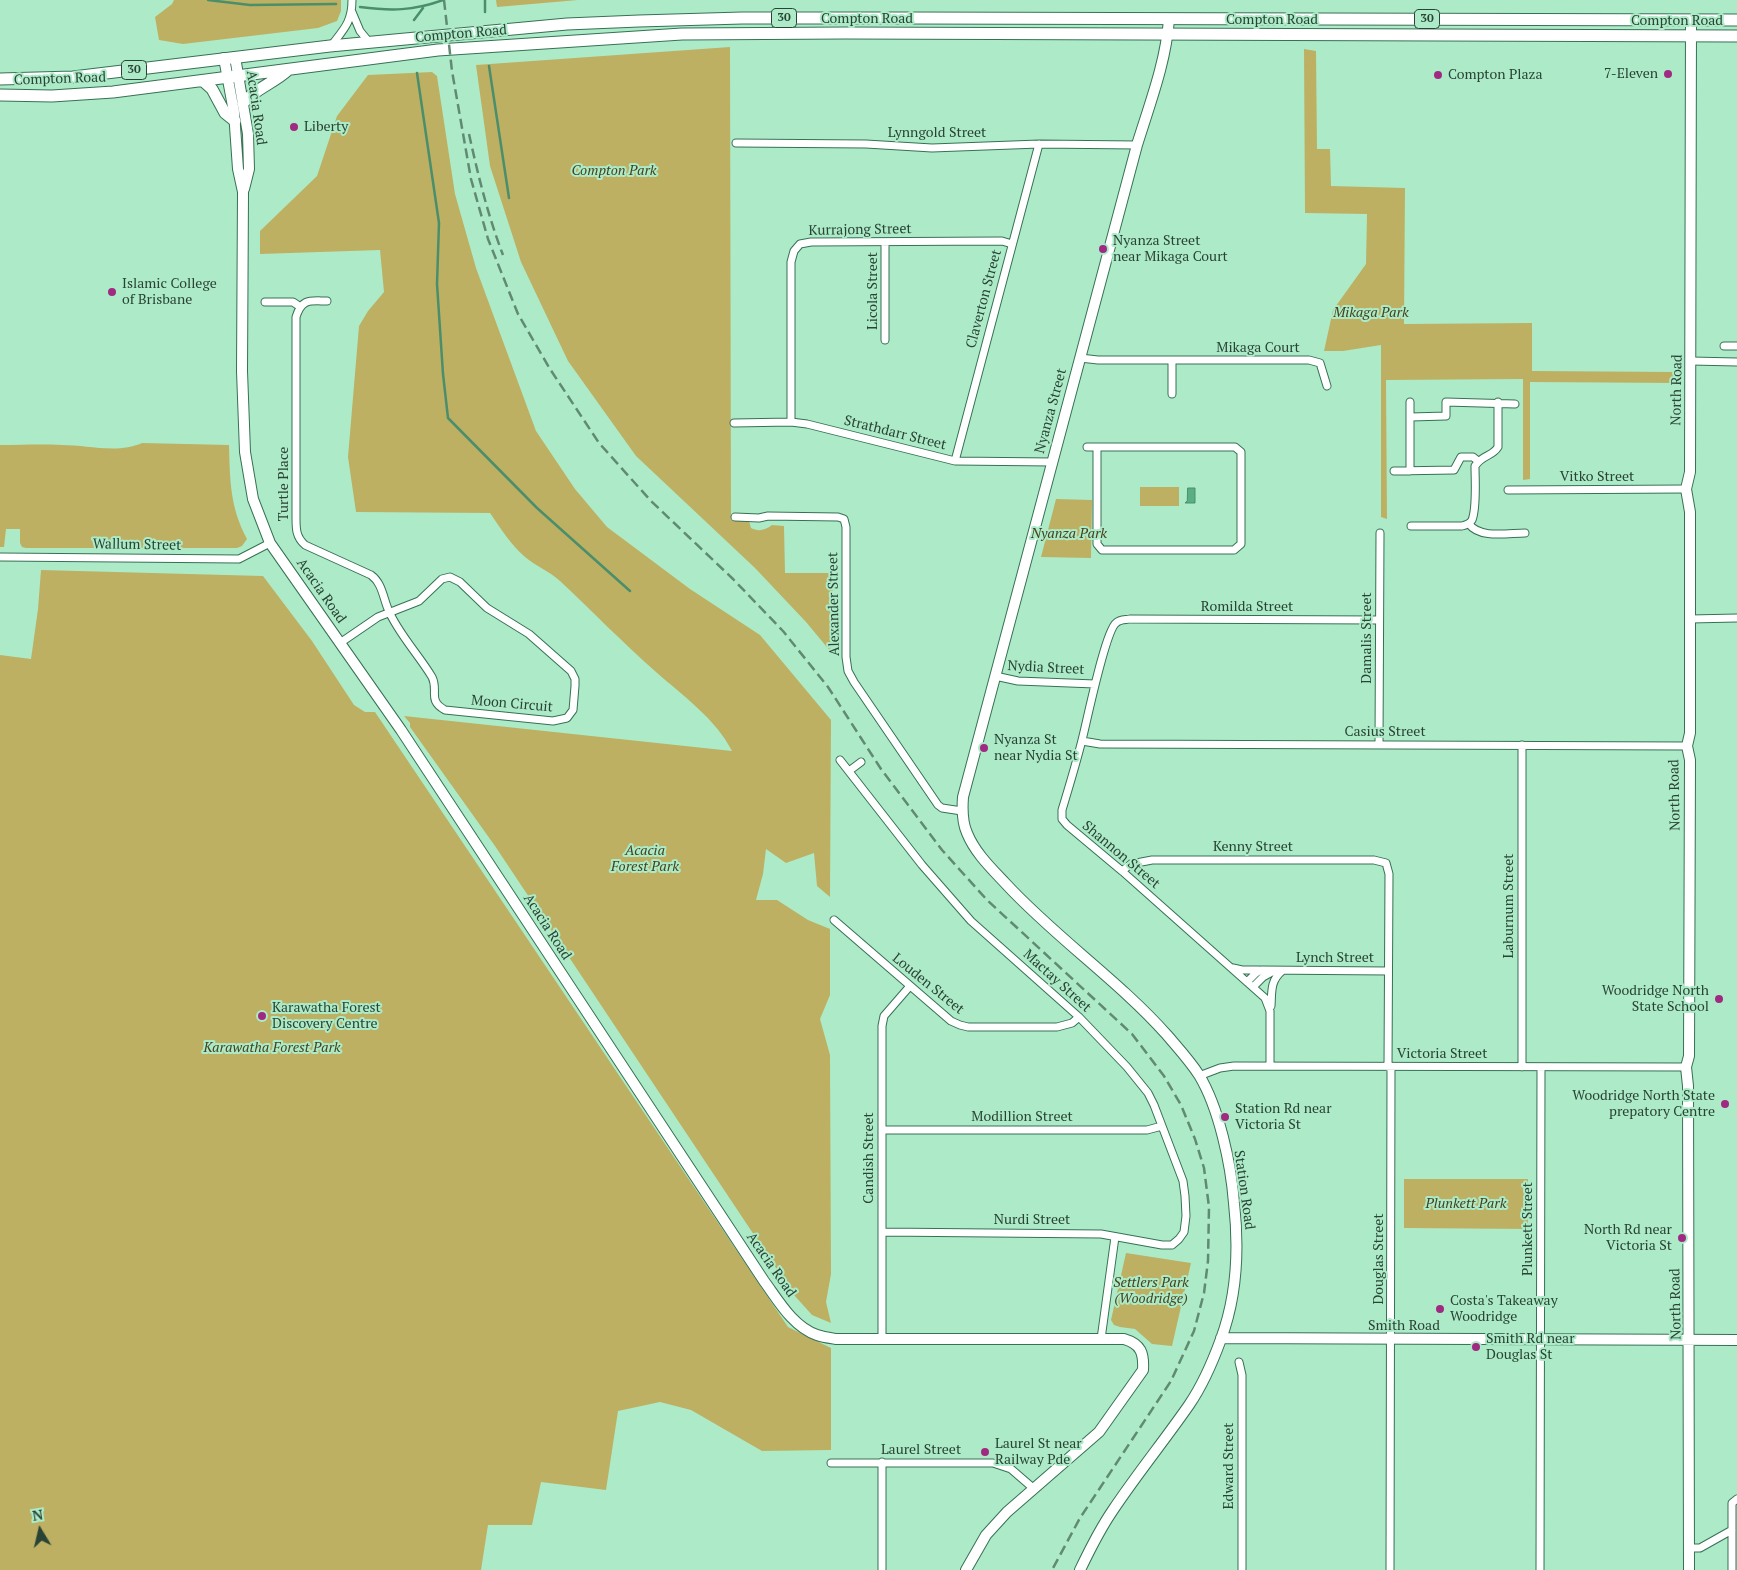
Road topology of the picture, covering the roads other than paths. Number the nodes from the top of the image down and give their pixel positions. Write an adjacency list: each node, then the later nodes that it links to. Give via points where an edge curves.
1 (352, 0): 2 (street)
2 (352, 12): 11 (street); 12 (street, via 345,30)
3 (1169, 19): 4 (main road, Compton Road / 30); 6 (main road, Compton Road / 30, via 742,18); 7 (street, Nyanza Street)
4 (1691, 20): 5 (main road, Compton Road / 30); 8 (street, North Road)
5 (1737, 20)
6 (599, 22): 10 (main road, via 602,31 615,32); 11 (main road, Compton Road / 30)
7 (1168, 34): 8 (main road, Compton Road / 30); 10 (main road, Compton Road / 30, via 682,34); 23 (street, Nyanza Street)
8 (1691, 36): 9 (main road, Compton Road / 30); 35 (street, North Road)
9 (1737, 36)
10 (625, 38): 14 (main road, Compton Road / 30, via 438,50)
11 (369, 42): 12 (main road, Compton Road / 30)
12 (330, 46): 13 (main road, Compton Road / 30)
13 (230, 58): 15 (street, Acacia Road); 16 (main road, Compton Road / 30, via 72,77)
14 (290, 69): 15 (main road, Compton Road / 30); 19 (main road, via 252,93)
15 (233, 77): 17 (main road, Compton Road / 30); 19 (street, Acacia Road); 20 (street, Acacia Road)
16 (0, 79)
17 (203, 81): 18 (main road, Compton Road / 30, via 91,94); 20 (main road, via 212,89 224,113)
18 (0, 95)
19 (244, 103): 24 (street, Acacia Road, via 249,169)
20 (235, 120): 24 (street, Acacia Road)
21 (736, 143): 22 (street, Lynngold Street, via 932,148)
22 (1039, 144): 23 (street, Lynngold Street); 26 (street, Claverton Street)
23 (1137, 145): 33 (street, Nyanza Street)
24 (243, 192): 59 (street, Acacia Road, via 245,442 253,499)
25 (885, 242): 26 (street, Kurrajong Street, via 1002,241); 30 (street, Licola Street); 43 (street, Kurrajong Street, via 812,242 800,244 794,251 791,262)
26 (1012, 244): 47 (street, Claverton Street)
27 (327, 301): 29 (street, via 306,301)
28 (265, 302): 29 (street, via 293,302)
29 (299, 306): 61 (street, Turtle Place, via 296,316 298,536 305,544 376,579)
30 (885, 340)
31 (1724, 346): 32 (street)
32 (1737, 346)
33 (1080, 358): 34 (street, Mikaga Court); 49 (street, Nyanza Street)
34 (1172, 361): 37 (street, Mikaga Court, via 1309,360 1320,363); 38 (street)
35 (1691, 361): 36 (street); 52 (street, North Road, via 1690,472)
36 (1737, 362)
37 (1327, 386)
38 (1172, 394)
39 (1410, 402): 42 (street)
40 (1498, 402): 41 (street); 42 (street, via 1446,402 1446,416); 48 (street, via 1498,448)
41 (1515, 404)
42 (1410, 417): 51 (street)
43 (791, 422): 44 (street, Strathdarr Street); 47 (street, Strathdarr Street)
44 (734, 423)
45 (1087, 447): 46 (street)
46 (1097, 447): 46 (street, via 1239,448 1241,544 1234,550 1102,550 1097,544)
47 (955, 461): 49 (street, Strathdarr Street)
48 (1478, 461): 51 (street, via 1473,457 1461,457 1454,470); 55 (street)
49 (1052, 462): 67 (street, Nyanza Street)
50 (1394, 471): 51 (street)
51 (1410, 471)
52 (1686, 489): 53 (street, Vitko Street); 63 (street, North Road, via 1690,512)
53 (1508, 490)
54 (735, 517): 76 (street, Alexander Street, via 838,517 844,520 848,671 938,805)
55 (1469, 524): 56 (street); 58 (street, via 1480,533)
56 (1411, 526)
57 (1380, 533): 64 (street, Damalis Street)
58 (1525, 533)
59 (270, 543): 60 (street, Wallum Street, via 239,559); 66 (street, Acacia Road)
60 (0, 557)
61 (389, 612): 61 (street, Moon Circuit, via 432,678 439,707 553,721 567,718 573,710 575,679 570,670 529,634 486,608 454,578 442,579 419,601); 66 (street, Moon Circuit)
62 (1737, 618): 63 (street)
63 (1690, 619): 72 (street, North Road, via 1690,733)
64 (1379, 620): 65 (street, Romilda Street, via 1130,619); 70 (street, Damalis Street)
65 (1115, 623): 68 (street, Shannon Street)
66 (340, 643): 100 (street, Acacia Road, via 401,730 758,1273 790,1316 816,1335 836,1339)
67 (995, 676): 68 (street, Nydia Street, via 1018,681); 76 (street, Nyanza Street, via 962,797)
68 (1096, 684): 69 (street, Shannon Street)
69 (1082, 741): 70 (street, Casius Street, via 1100,744); 78 (street, Shannon Street, via 1062,819)
70 (1379, 744): 71 (street, Casius Street)
71 (1522, 745): 72 (street, Casius Street); 90 (street, Laburnum Street)
72 (1687, 746): 92 (street, North Road, via 1690,760 1689,1056)
73 (840, 760): 75 (street, Mactay Street)
74 (861, 762): 75 (street)
75 (849, 771): 87 (street, Mactay Street, via 922,865 972,920)
76 (962, 811): 93 (street, Station Road, via 967,834 990,866 1041,918 1141,1007)
77 (1386, 863): 78 (street, Kenny Street, via 1365,860 1152,860 1131,864); 83 (street, Douglas Street, via 1389,874)
78 (1122, 872): 80 (street, Shannon Street)
79 (834, 920): 85 (street, Louden Street)
80 (1230, 966): 81 (street, Lynch Street); 84 (street, Shannon Street)
81 (1262, 970): 82 (street, Lynch Street); 84 (street, via 1256,973)
82 (1281, 971): 83 (street, Lynch Street); 84 (street, Lynch Street, via 1262,976); 86 (street, Lynch Street, via 1272,983)
83 (1388, 971): 89 (street, Douglas Street)
84 (1250, 984): 86 (street, Shannon Street, via 1266,998)
85 (910, 986): 87 (street, Louden Street, via 951,1020 968,1027 1058,1027); 95 (street, Candish Street, via 884,1016 882,1026)
86 (1270, 1012): 88 (street, Shannon Street)
87 (1079, 1017): 94 (street, Mactay Street, via 1140,1082)
88 (1270, 1066): 89 (street, Victoria Street); 93 (street, Victoria Street, via 1220,1068)
89 (1390, 1067): 90 (street, Victoria Street); 102 (street, Douglas Street)
90 (1522, 1067): 91 (street, Victoria Street)
91 (1541, 1067): 92 (street, Victoria Street); 103 (street, Plunkett Street)
92 (1686, 1068): 104 (street, North Road)
93 (1199, 1076): 99 (street, Station Road, via 1216,1116 1229,1164 1236,1222 1235,1279)
94 (1162, 1126): 95 (street, Modillion Street, via 1147,1130); 98 (street, Mactay Street, via 1183,1181 1186,1216 1184,1232)
95 (882, 1130): 96 (street, Candish Street)
96 (882, 1232): 97 (street, Nurdi Street, via 1054,1232); 100 (street, Candish Street)
97 (1115, 1237): 98 (street, Nurdi Street, via 1162,1245 1172,1245); 101 (street)
98 (1179, 1239)
99 (1221, 1338): 102 (street, Smith Road); 116 (street, Station Road, via 1189,1404 1114,1508)
100 (882, 1339): 101 (street, Acacia Road)
101 (1101, 1339): 109 (street, Acacia Road, via 1134,1342 1144,1358 1143,1370 1098,1432)
102 (1392, 1339): 103 (street, Smith Road); 118 (street, Douglas Street)
103 (1540, 1339): 104 (street, Smith Road); 119 (street, Plunkett Street)
104 (1690, 1340): 105 (street, Smith Road); 112 (street, North Road)
105 (1737, 1340)
106 (1239, 1362): 117 (street, Edward Street, via 1242,1375)
107 (882, 1462): 108 (street, Laurel Street); 109 (street, Laurel Street, via 993,1463 1011,1469); 114 (street)
108 (831, 1463)
109 (1033, 1488): 115 (street, via 986,1535)
110 (1737, 1499): 111 (street, via 1732,1503)
111 (1732, 1530): 112 (street, via 1700,1548); 113 (street)
112 (1689, 1548): 120 (street, North Road)
113 (1734, 1568)
114 (882, 1570)
115 (966, 1570)
116 (1080, 1570)
117 (1242, 1570)
118 (1390, 1570)
119 (1540, 1570)
120 (1688, 1570)

